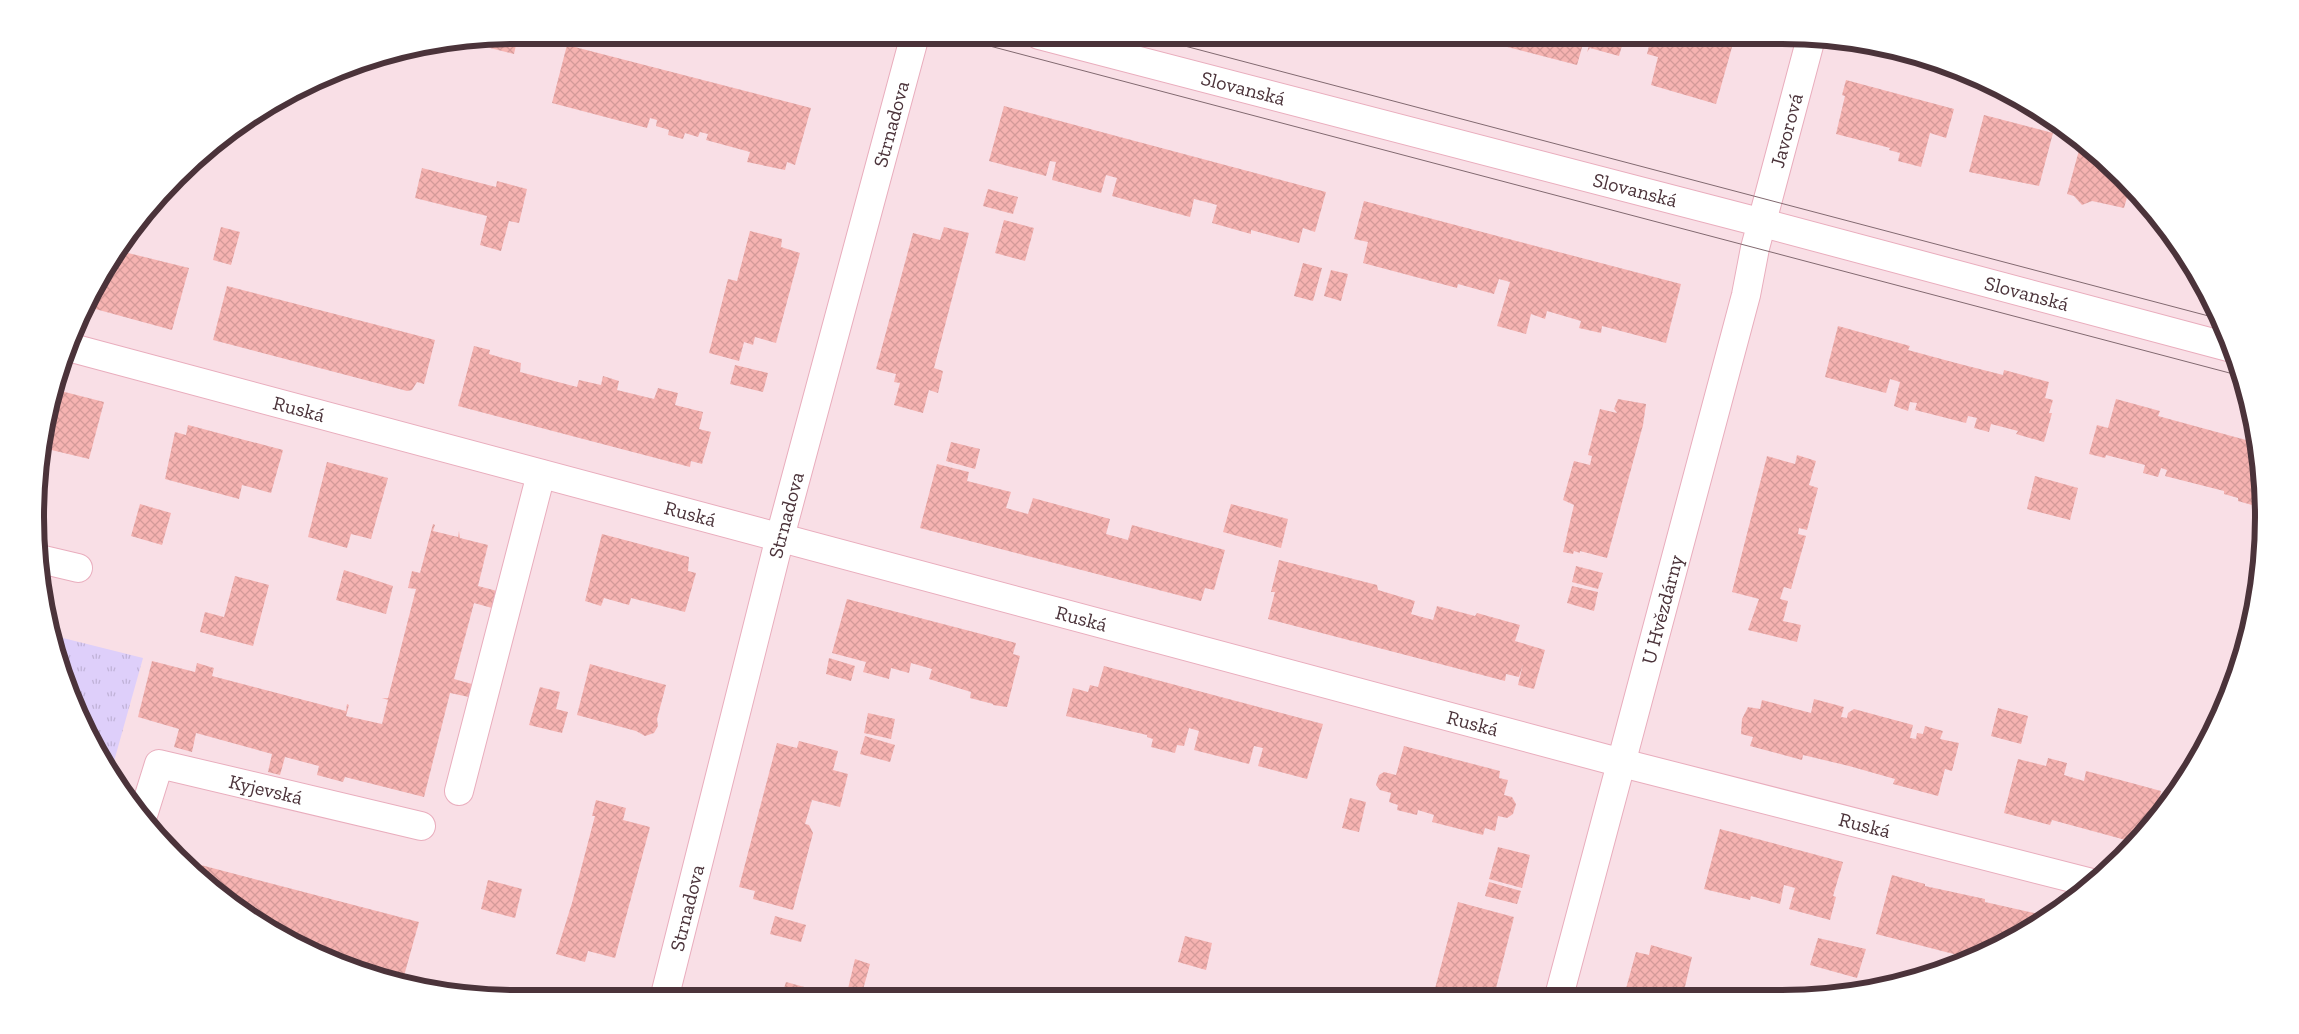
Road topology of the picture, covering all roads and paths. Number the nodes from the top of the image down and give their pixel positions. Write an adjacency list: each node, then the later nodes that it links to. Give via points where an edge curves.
1 (913, 44): 8 (street, Strnadova)
2 (1074, 44): 4 (street, Slovanská)
3 (1809, 45): 4 (street, Javorová)
4 (1762, 223): 5 (street, Slovanská); 11 (street, U Hvězdárny, via 1744,304)
5 (2223, 346)
6 (75, 349): 7 (street, Ruská)
7 (541, 474): 8 (street, Ruská); 12 (street)
8 (780, 537): 11 (street, Ruská); 16 (street, Strnadova)
9 (46, 560): 10 (street)
10 (78, 568)
11 (1622, 763): 15 (street, Ruská); 17 (street, U Hvězdárny)
12 (459, 791)
13 (145, 809): 14 (street, Kyjevská, via 159,764)
14 (421, 826)
15 (2084, 881)
16 (666, 990)
17 (1561, 990)

